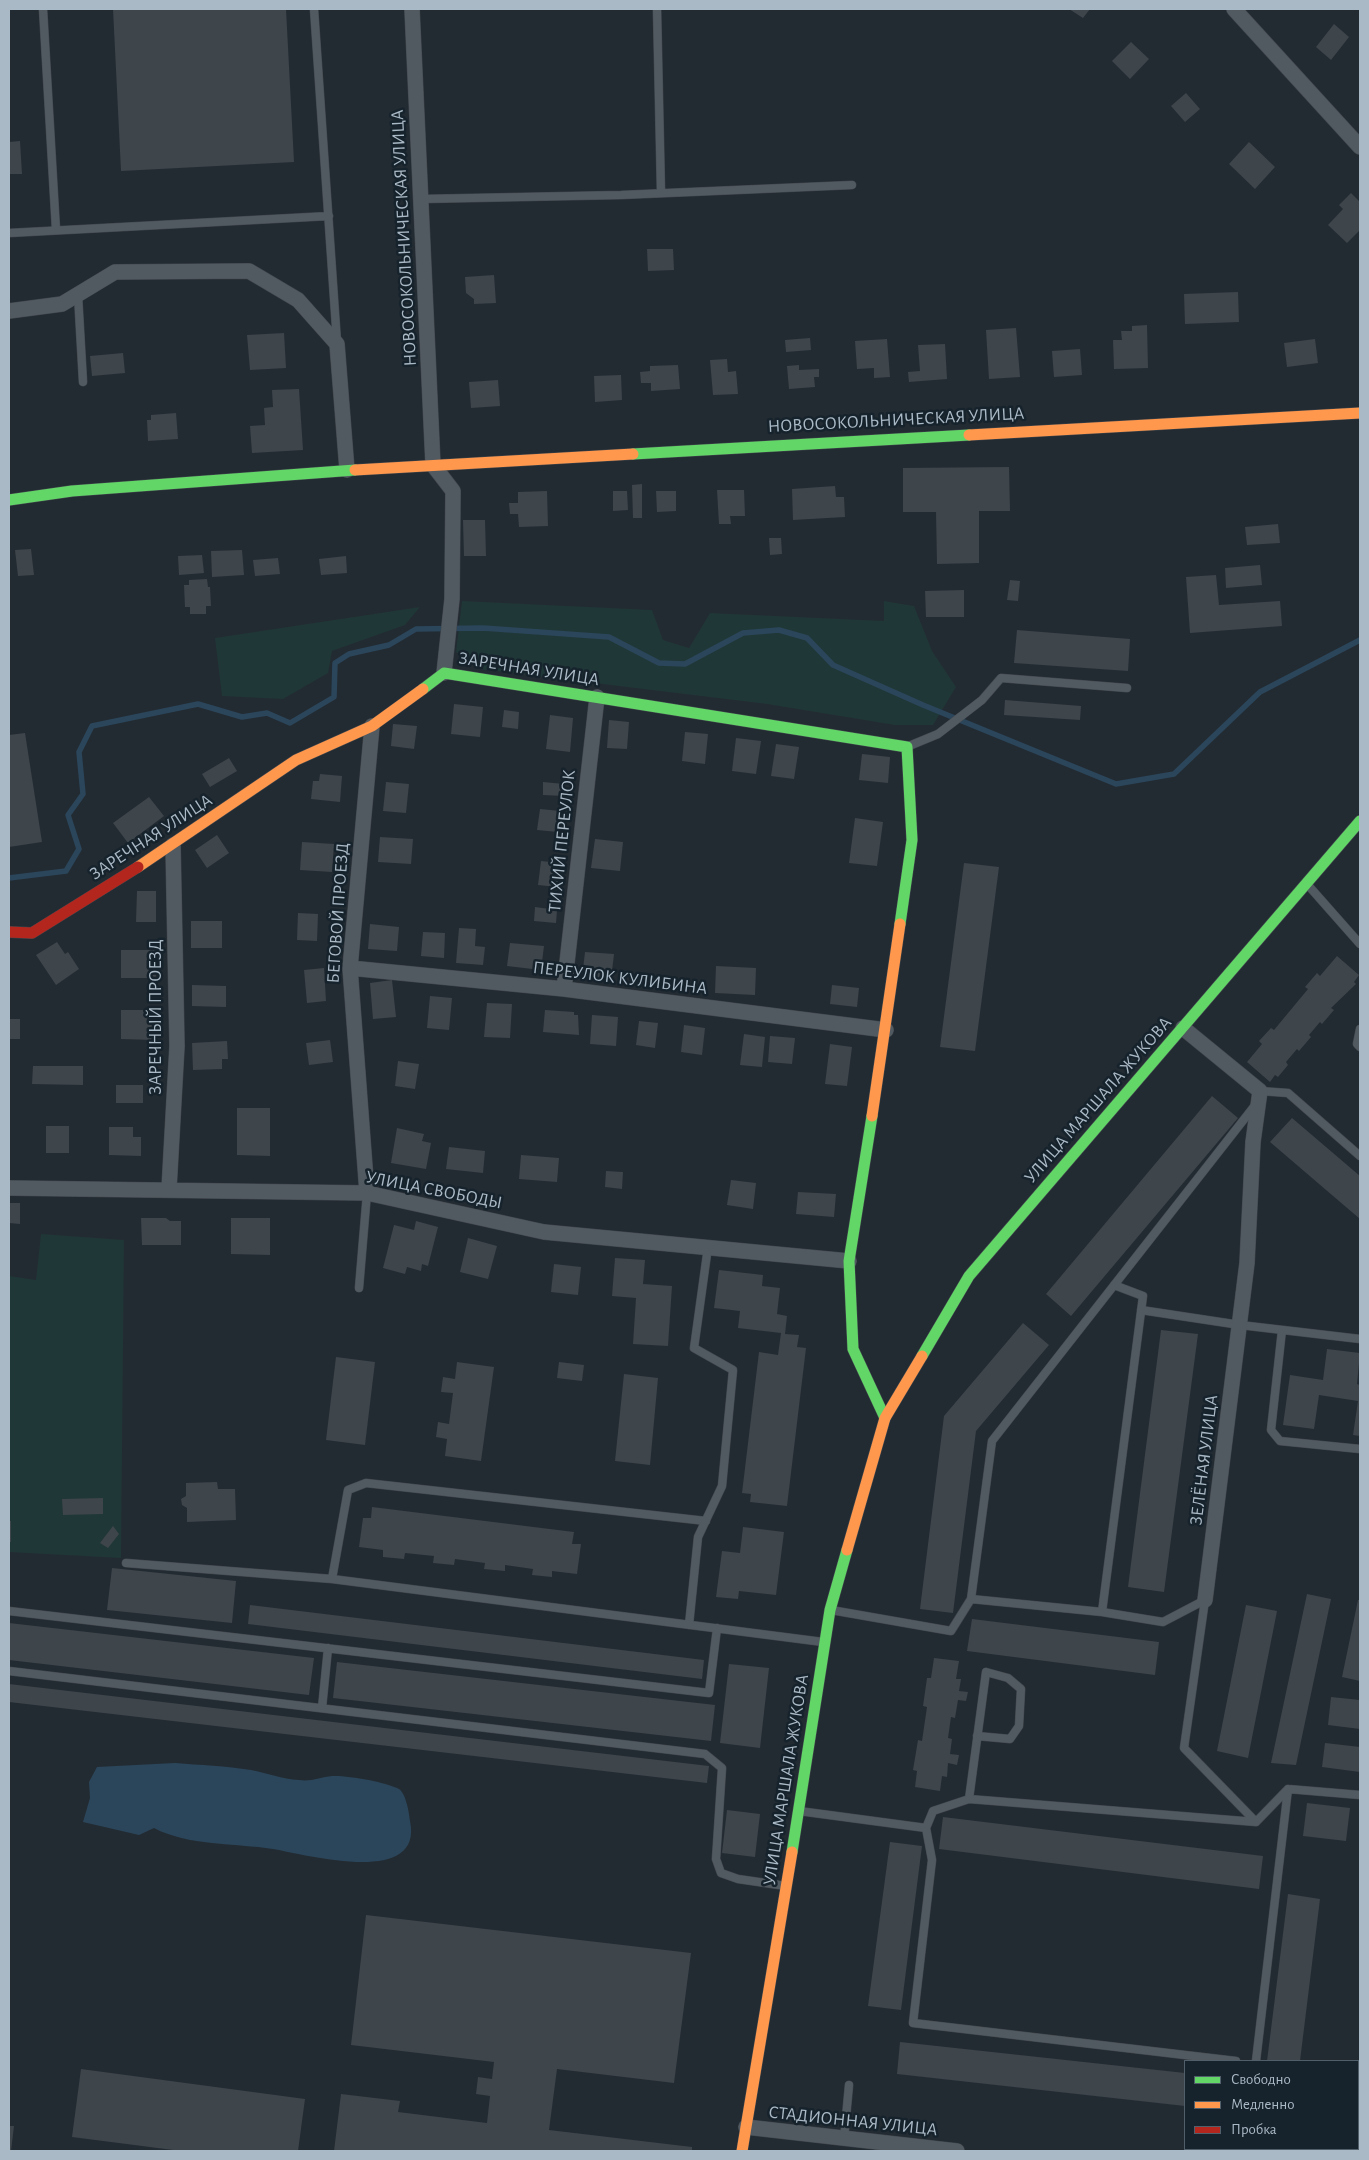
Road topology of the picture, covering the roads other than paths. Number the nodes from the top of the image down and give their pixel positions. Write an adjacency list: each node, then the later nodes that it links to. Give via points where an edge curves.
1 (43, 9): 11 (lane)
2 (314, 9): 10 (lane)
3 (412, 9): 9 (street, НОВОСОКОЛЬНИЧЕСКАЯ УЛИЦА)
4 (657, 9): 8 (lane)
5 (1234, 9): 6 (street)
6 (1360, 147)
7 (852, 185): 8 (lane)
8 (661, 193): 9 (lane)
9 (421, 199): 18 (street, НОВОСОКОЛЬНИЧЕСКАЯ УЛИЦА)
10 (329, 216): 11 (lane); 15 (lane)
11 (56, 230): 12 (lane)
12 (9, 233)
13 (78, 295): 14 (street, via 62,304); 15 (street, via 115,272 249,271 298,300); 16 (lane)
14 (9, 311)
15 (337, 344): 19 (street)
16 (83, 382)
17 (1360, 413): 18 (street, НОВОСОКОЛЬНИЧЕСКАЯ УЛИЦА)
18 (433, 465): 19 (street, НОВОСОКОЛЬНИЧЕСКАЯ УЛИЦА); 21 (street, via 453,491 450,616)
19 (347, 470): 20 (street, НОВОСОКОЛЬНИЧЕСКАЯ УЛИЦА, via 72,491)
20 (9, 500)
21 (444, 673): 23 (street, ЗАРЕЧНАЯ УЛИЦА); 24 (street, ЗАРЕЧНАЯ УЛИЦА)
22 (1128, 688): 25 (lane, via 1001,678 982,700 938,734)
23 (597, 697): 25 (street, ЗАРЕЧНАЯ УЛИЦА); 32 (street, ТИХИЙ ПЕРЕУЛОК)
24 (372, 726): 27 (street, ЗАРЕЧНАЯ УЛИЦА, via 296,760); 31 (street, БЕГОВОЙ ПРОЕЗД)
25 (907, 747): 35 (street, via 912,840)
26 (1360, 820): 28 (street, УЛИЦА МАРШАЛА ЖУКОВА)
27 (173, 845): 29 (street, ЗАРЕЧНАЯ УЛИЦА, via 32,933); 40 (street, ЗАРЕЧНЫЙ ПРОЕЗД, via 177,1046)
28 (1307, 884): 30 (lane); 33 (street, УЛИЦА МАРШАЛА ЖУКОВА)
29 (9, 932)
30 (1360, 944)
31 (350, 968): 32 (street, ПЕРЕУЛОК КУЛИБИНА); 41 (street, БЕГОВОЙ ПРОЕЗД)
32 (564, 989): 35 (street, ПЕРЕУЛОК КУЛИБИНА)
33 (1183, 1028): 37 (street); 50 (street, УЛИЦА МАРШАЛА ЖУКОВА, via 969,1276)
34 (1360, 1029): 36 (lane, via 1357,1044)
35 (886, 1030): 43 (street)
36 (1360, 1048)
37 (1260, 1095): 38 (lane, via 1288,1093); 44 (lane); 47 (street, ЗЕЛЁНАЯ УЛИЦА, via 1253,1142 1247,1263)
38 (1360, 1156)
39 (9, 1188): 40 (street, УЛИЦА СВОБОДЫ)
40 (169, 1189): 41 (street, УЛИЦА СВОБОДЫ)
41 (368, 1193): 42 (street, УЛИЦА СВОБОДЫ, via 544,1232); 45 (lane)
42 (708, 1247): 43 (street, УЛИЦА СВОБОДЫ); 52 (lane, via 694,1348 733,1370 722,1486)
43 (849, 1261): 50 (street, via 853,1349)
44 (1114, 1285): 46 (lane, via 1143,1296); 55 (lane, via 992,1441)
45 (359, 1288)
46 (1141, 1310): 47 (lane); 59 (lane)
47 (1240, 1325): 48 (lane); 56 (street, ЗЕЛЁНАЯ УЛИЦА)
48 (1282, 1330): 49 (lane); 51 (lane, via 1271,1430 1280,1441)
49 (1360, 1339)
50 (885, 1418): 57 (street, УЛИЦА МАРШАЛА ЖУКОВА)
51 (1360, 1450)
52 (706, 1521): 54 (lane, via 366,1484 348,1490); 60 (lane, via 698,1537)
53 (126, 1562): 54 (lane)
54 (332, 1578): 60 (lane)
55 (971, 1599): 57 (lane, via 951,1631); 59 (lane)
56 (1205, 1600): 59 (lane, via 1163,1622); 71 (lane, via 1184,1748)
57 (830, 1610): 62 (street, УЛИЦА МАРШАЛА ЖУКОВА)
58 (9, 1611): 63 (lane)
59 (1102, 1612)
60 (689, 1625): 61 (lane)
61 (717, 1628): 62 (lane); 63 (lane, via 709,1693)
62 (825, 1642): 70 (street, УЛИЦА МАРШАЛА ЖУКОВА)
63 (328, 1648): 65 (lane)
64 (9, 1671): 65 (lane)
65 (322, 1708): 73 (lane, via 705,1754 722,1768 716,1859 721,1873 738,1879)
66 (977, 1736): 66 (lane, via 986,1672 1008,1678 1021,1689 1019,1726 1010,1739); 69 (lane)
67 (1288, 1789): 68 (lane); 71 (lane); 75 (lane)
68 (1360, 1795)
69 (969, 1799): 71 (lane); 72 (lane, via 933,1811)
70 (799, 1811): 72 (lane); 73 (street, УЛИЦА МАРШАЛА ЖУКОВА)
71 (1256, 1822)
72 (926, 1828): 74 (lane, via 932,1860 913,2023)
73 (787, 1886): 77 (street, УЛИЦА МАРШАЛА ЖУКОВА)
74 (1228, 2060)
75 (1256, 2060)
76 (849, 2085): 78 (lane)
77 (746, 2128): 78 (street, СТАДИОННАЯ УЛИЦА); 79 (street, УЛИЦА МАРШАЛА ЖУКОВА)
78 (844, 2139): 80 (street, СТАДИОННАЯ УЛИЦА)
79 (742, 2151)
80 (957, 2151)

